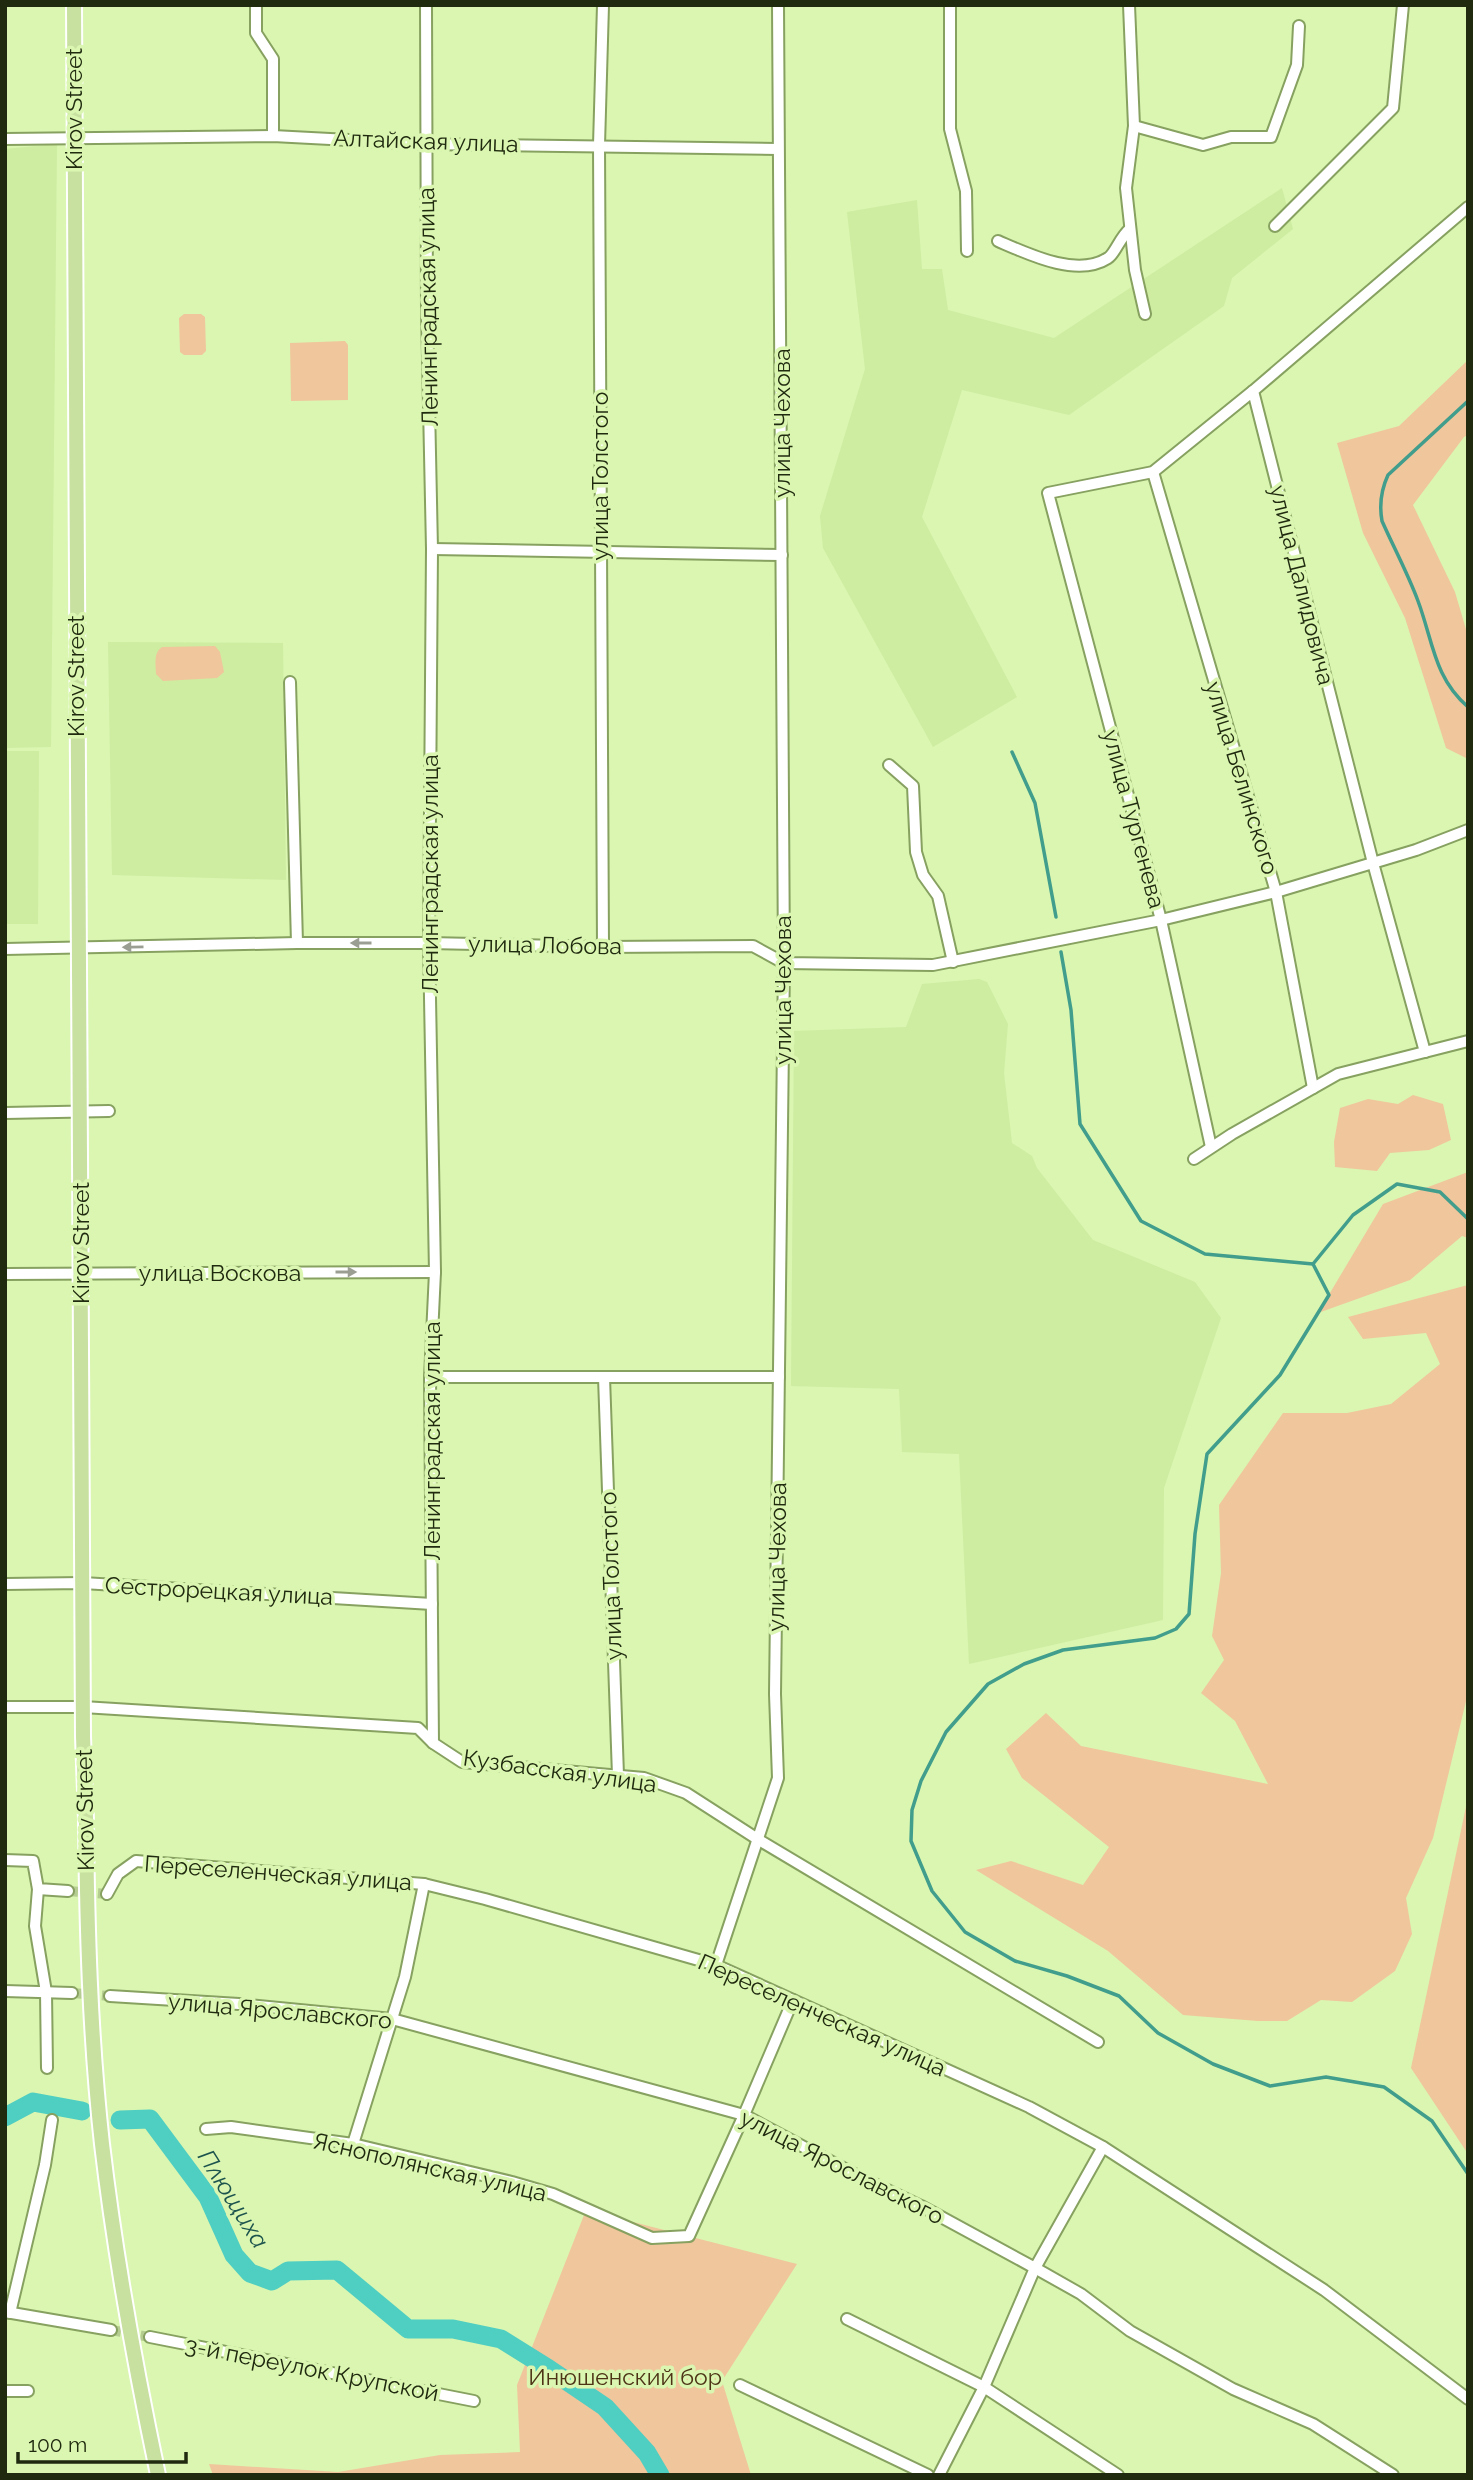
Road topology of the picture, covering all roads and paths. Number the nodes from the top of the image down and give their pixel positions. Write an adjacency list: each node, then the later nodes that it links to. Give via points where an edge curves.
1 (74, 5): 13 (main road, Kirov Street)
2 (256, 5): 11 (street, via 256,33 273,59)
3 (426, 5): 14 (street, Ленинградская улица)
4 (604, 5): 15 (street, улица Толстого)
5 (778, 5): 16 (street, улица Чехова)
6 (950, 5): 21 (street, via 950,129 967,191)
7 (1129, 5): 10 (street)
8 (1403, 5): 18 (street, via 1393,108)
9 (1298, 26): 10 (street, via 1297,65 1270,136 1231,137 1203,145)
10 (1134, 126): 19 (street, via 1126,188)
11 (273, 136): 13 (street, Алтайская улица); 14 (street, Алтайская улица)
12 (5, 139): 13 (street, Алтайская улица)
13 (74, 139): 38 (main road, Kirov Street)
14 (425, 144): 15 (street, Алтайская улица); 25 (street, Ленинградская улица)
15 (599, 145): 16 (street, Алтайская улица); 26 (street, улица Толстого)
16 (778, 149): 27 (street, улица Чехова)
17 (1468, 206): 23 (street)
18 (1275, 226)
19 (1130, 229): 20 (street, via 1111,257 1096,264 1042,260); 22 (street)
20 (998, 241)
21 (967, 251)
22 (1145, 314)
23 (1253, 391): 24 (street); 31 (street, улица Далидовича)
24 (1153, 472): 32 (street, улица Белинского); 33 (street, улица Тургенева, via 1048,493)
25 (432, 549): 26 (street); 35 (street, Ленинградская улица)
26 (600, 551): 27 (street); 36 (street, улица Толстого)
27 (782, 555): 40 (street, улица Чехова)
28 (290, 682): 34 (street)
29 (889, 765): 39 (street, via 913,786 916,852 923,875 939,896)
30 (1468, 830): 31 (street, улица Лобова)
31 (1373, 863): 32 (street, улица Лобова); 42 (street, улица Далидовича)
32 (1276, 892): 33 (street, улица Лобова); 43 (street, улица Белинского)
33 (1161, 920): 39 (street, улица Лобова); 47 (street, улица Тургенева)
34 (297, 943): 35 (street, улица Лобова, one-way to 34); 38 (street, улица Лобова, one-way to 38)
35 (429, 943): 36 (street, улица Лобова); 49 (street, Ленинградская улица)
36 (603, 947): 40 (street, улица Лобова, via 753,946)
37 (5, 949): 38 (street, улица Лобова)
38 (78, 949): 44 (main road, Kirov Street)
39 (953, 962): 40 (street, улица Лобова)
40 (784, 963): 54 (street, улица Чехова)
41 (1468, 1041): 42 (street)
42 (1425, 1052): 43 (street, via 1338,1074)
43 (1313, 1088): 47 (street)
44 (80, 1111): 45 (street); 46 (street); 50 (main road, Kirov Street)
45 (109, 1111)
46 (5, 1113)
47 (1211, 1147): 48 (street)
48 (1194, 1159)
49 (435, 1272): 50 (street, улица Воскова, one-way to 49); 52 (street, Ленинградская улица)
50 (82, 1273): 51 (street, улица Воскова); 55 (main road, Kirov Street)
51 (5, 1274)
52 (430, 1377): 53 (street); 57 (street, Ленинградская улица)
53 (604, 1377): 54 (street); 61 (street, улица Толстого)
54 (779, 1377): 62 (street, улица Чехова, via 778,1778)
55 (83, 1583): 56 (street, Сестрорецкая улица); 57 (street, Сестрорецкая улица); 59 (main road, Kirov Street)
56 (5, 1584)
57 (432, 1604): 60 (street, Ленинградская улица)
58 (5, 1707): 59 (street, Кузбасская улица)
59 (83, 1707): 60 (street, Кузбасская улица, via 418,1728); 93 (main road, Kirov Street, bridge, via 89,1975 102,2144 141,2396)
60 (433, 1743): 61 (street, Кузбасская улица, via 463,1762)
61 (618, 1775): 62 (street, Кузбасская улица, via 644,1778 686,1793)
62 (759, 1840): 68 (street, улица Чехова); 75 (street, Кузбасская улица)
63 (5, 1860): 65 (street, via 33,1861)
64 (424, 1884): 67 (street, Переселенческая улица, via 136,1861 118,1874); 68 (street, Переселенческая улица); 74 (street, via 405,1977)
65 (38, 1889): 66 (street); 70 (street, via 35,1926)
66 (68, 1891)
67 (107, 1894)
68 (716, 1965): 73 (street, Переселенческая улица)
69 (5, 1991): 70 (street)
70 (46, 1992): 71 (street); 76 (street)
71 (72, 1993)
72 (110, 1996): 74 (street, улица Ярославского)
73 (793, 2000): 77 (street); 81 (street, Переселенческая улица, via 1029,2107)
74 (391, 2019): 77 (street, улица Ярославского); 80 (street)
75 (1098, 2042)
76 (47, 2068)
77 (744, 2115): 80 (street, Яснополянская улица, via 689,2236 652,2238 543,2191); 82 (street, улица Ярославского)
78 (52, 2120): 83 (street)
79 (206, 2129): 80 (street, Яснополянская улица, via 231,2127)
80 (353, 2144)
81 (1103, 2147): 82 (street); 91 (street, Переселенческая улица, via 1324,2290)
82 (1035, 2268): 88 (street); 97 (street, улица Ярославского, via 1081,2294 1130,2331 1233,2389 1313,2424)
83 (8, 2313): 85 (street)
84 (847, 2319): 88 (street)
85 (111, 2330)
86 (150, 2337): 92 (street, 3-й переулок Крупской)
87 (740, 2385): 94 (street)
88 (985, 2387): 95 (street); 96 (street)
89 (5, 2391): 90 (street)
90 (28, 2391)
91 (1468, 2399)
92 (474, 2401)
93 (158, 2475)
94 (928, 2475)
95 (939, 2475)
96 (1118, 2475)
97 (1393, 2475)

